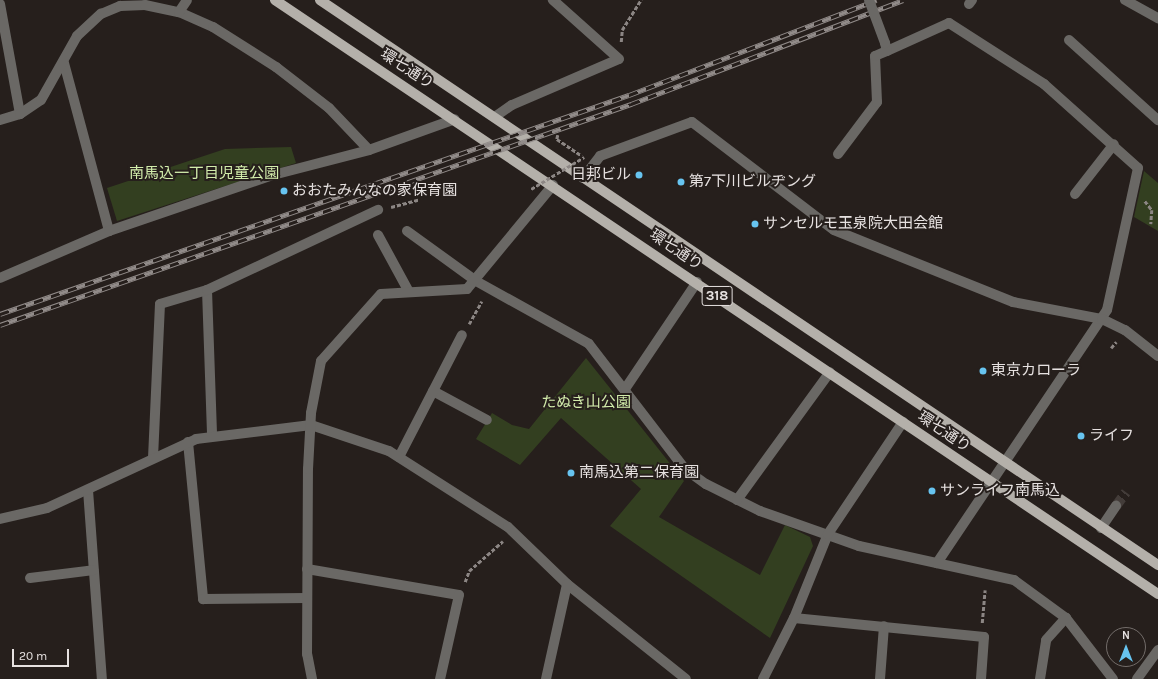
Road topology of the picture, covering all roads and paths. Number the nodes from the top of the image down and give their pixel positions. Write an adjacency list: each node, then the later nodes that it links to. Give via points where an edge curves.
1 (187, 0): 9 (street)
2 (276, 0): 17 (main road, 環七通り / 318)
3 (320, 0): 16 (main road, 環七通り / 318)
4 (553, 0): 13 (street)
5 (641, 0): 13 (path, via 622,30)
6 (870, 0): 12 (street, bridge)
7 (1125, 0): 10 (street)
8 (0, 4): 15 (street)
9 (179, 12): 14 (street, via 126,6 101,14 77,36); 22 (street, via 213,27 276,67 329,108)
10 (1158, 18)
11 (1069, 40): 19 (street)
12 (886, 47): 21 (street, via 949,23 1044,84); 23 (street, via 875,56 877,102)
13 (619, 59): 16 (street, via 512,105)
14 (64, 63): 15 (street, via 41,100); 32 (street)
15 (20, 114): 18 (street)
16 (496, 116): 24 (main road, 環七通り / 318)
17 (455, 119): 22 (street); 25 (main road, 環七通り / 318)
18 (0, 120)
19 (1158, 120)
20 (558, 135): 26 (path, bridge, via 557,139 584,157)
21 (1114, 144): 27 (street); 41 (street, via 1138,168 1111,295)
22 (369, 150): 32 (street, via 274,176)
23 (838, 154)
24 (583, 178): 41 (street, via 600,156 692,122 834,230 1013,302); 54 (main road, 環七通り / 318)
25 (553, 185): 36 (street); 37 (main road, 環七通り / 318)
26 (531, 189)
27 (1075, 194)
28 (418, 200): 30 (path)
29 (1148, 204): 31 (path)
30 (378, 210): 39 (street)
31 (1151, 224)
32 (109, 231): 35 (street)
33 (406, 231): 36 (street)
34 (378, 235): 40 (street)
35 (0, 278)
36 (476, 281): 38 (street); 40 (street, via 467,289)
37 (697, 282): 44 (main road, 環七通り / 318); 45 (street)
38 (489, 288): 42 (path); 45 (street, via 589,344)
39 (207, 290): 50 (street); 53 (street, via 160,304)
40 (408, 290): 49 (street, via 381,294 326,351 320,361)
41 (1102, 319): 43 (street, via 1125,330); 54 (street)
42 (462, 335): 46 (street)
43 (1158, 356)
44 (830, 372): 48 (main road, 環七通り / 318); 57 (street)
45 (625, 389): 57 (street, via 685,468)
46 (433, 391): 47 (street); 52 (street)
47 (487, 420)
48 (903, 422): 55 (main road, 環七通り / 318); 62 (street)
49 (311, 425): 50 (street); 52 (street); 65 (street)
50 (212, 434): 51 (street)
51 (188, 442): 53 (street); 72 (street, via 202,599)
52 (399, 457): 61 (street)
53 (153, 458): 56 (street)
54 (1004, 463): 55 (street); 60 (main road, 環七通り / 318)
55 (991, 482): 63 (street); 70 (main road, 環七通り / 318)
56 (88, 490): 59 (street, via 47,508); 66 (street)
57 (737, 500): 62 (street)
58 (1116, 506): 60 (street)
59 (0, 519)
60 (1101, 528): 64 (main road, 環七通り / 318)
61 (513, 532): 68 (street); 71 (path, via 469,571)
62 (828, 534): 63 (street, via 882,552); 73 (street)
63 (938, 563): 74 (street, via 1014,580)
64 (1158, 565)
65 (307, 569): 71 (street); 72 (street)
66 (94, 570): 67 (street); 78 (street)
67 (30, 578)
68 (567, 584): 81 (street); 82 (street)
69 (984, 590): 76 (path)
70 (1158, 594)
71 (459, 595): 80 (street)
72 (307, 598): 79 (street, via 307,654)
73 (794, 618): 75 (street); 83 (street)
74 (1066, 618): 86 (street, via 1046,640); 87 (street)
75 (884, 626): 76 (street); 84 (street)
76 (984, 636): 85 (street)
77 (1158, 650): 88 (street)
78 (102, 679)
79 (312, 679)
80 (440, 679)
81 (546, 679)
82 (686, 679)
83 (763, 679)
84 (880, 679)
85 (981, 679)
86 (1040, 679)
87 (1113, 679)
88 (1137, 679)

